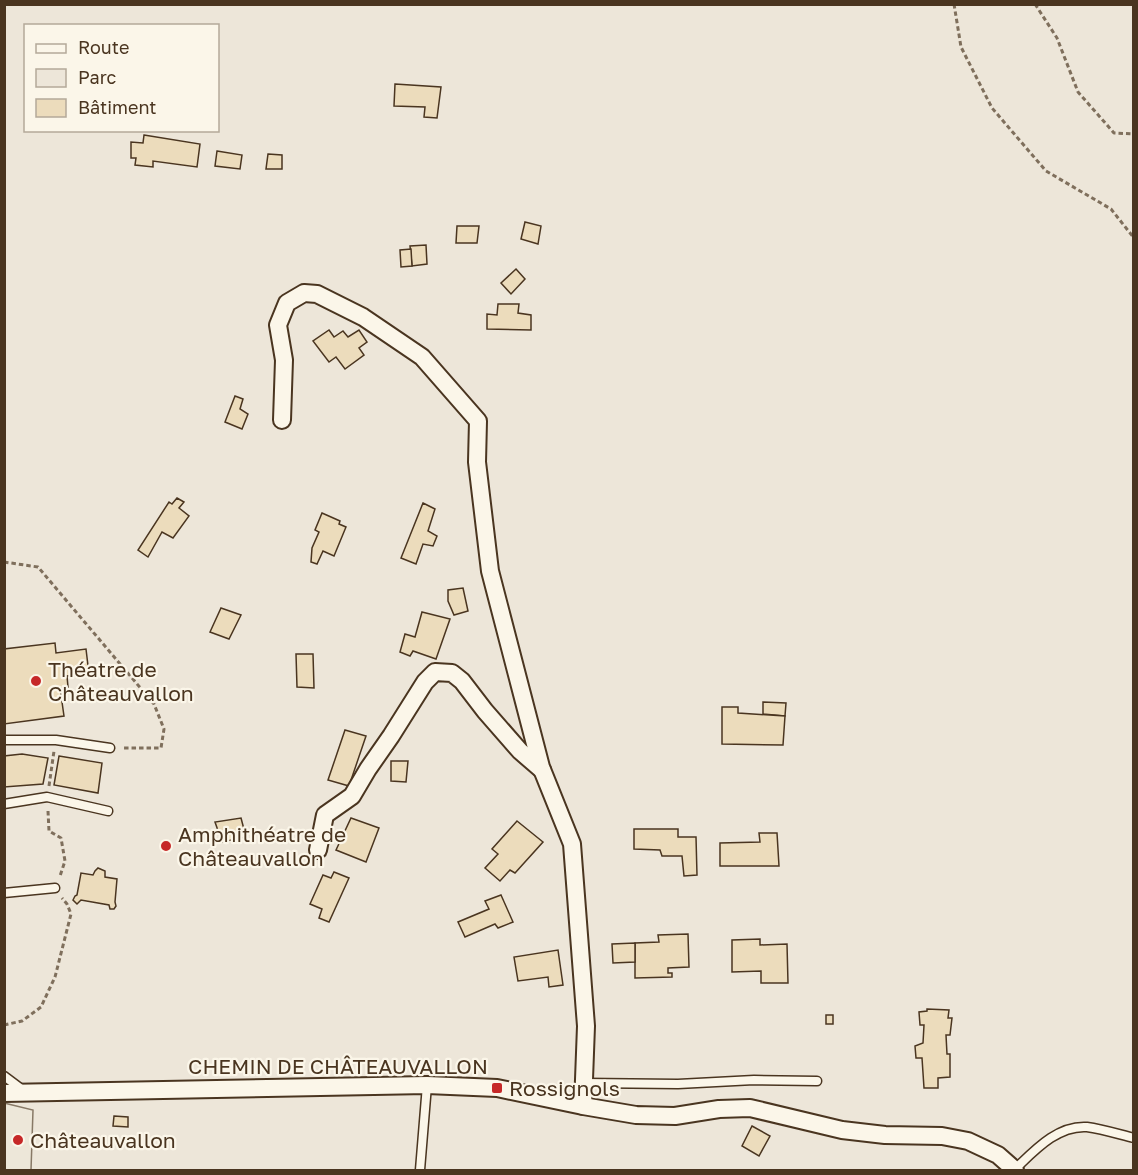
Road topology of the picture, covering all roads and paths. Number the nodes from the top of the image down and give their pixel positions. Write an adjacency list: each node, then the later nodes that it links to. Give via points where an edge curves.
1 (954, 4): 4 (path, via 961,47 992,108 1046,171 1111,208)
2 (1035, 4): 3 (path, via 1057,38 1078,92 1114,134)
3 (1134, 134)
4 (1134, 238)
5 (282, 420): 10 (street, via 284,360 278,325 287,303 304,293 317,294 363,317 422,357 478,421 477,462 490,571)
6 (4, 562): 9 (path, via 38,567 154,704 164,729 161,748)
7 (4, 740): 8 (lane)
8 (56, 740): 9 (lane); 11 (path)
9 (110, 748)
10 (542, 770): 14 (street, via 520,751 462,681 452,673 435,672 424,682 352,796 325,815); 20 (street, via 572,844 586,1026)
11 (47, 797): 12 (lane); 13 (lane); 15 (path, via 49,831 61,838 65,861)
12 (4, 804)
13 (108, 811)
14 (318, 850)
15 (55, 888): 16 (lane); 17 (path, via 71,914 55,977 41,1006 22,1021)
16 (4, 893)
17 (4, 1025)
18 (4, 1076): 23 (lane)
19 (817, 1081): 20 (lane)
20 (584, 1083): 24 (street)
21 (427, 1085): 23 (street, CHEMIN DE CHÂTEAUVALLON); 24 (street, CHEMIN DE CHÂTEAUVALLON, via 497,1088); 26 (lane)
22 (4, 1093): 23 (street, CHEMIN DE CHÂTEAUVALLON)
23 (27, 1093)
24 (583, 1106): 27 (street, CHEMIN DE CHÂTEAUVALLON, via 636,1115 675,1116 750,1108 842,1130 885,1136 942,1136 968,1141 998,1155)
25 (1134, 1138): 27 (lane, via 1074,1128 1042,1144)
26 (420, 1170)
27 (1015, 1170)

